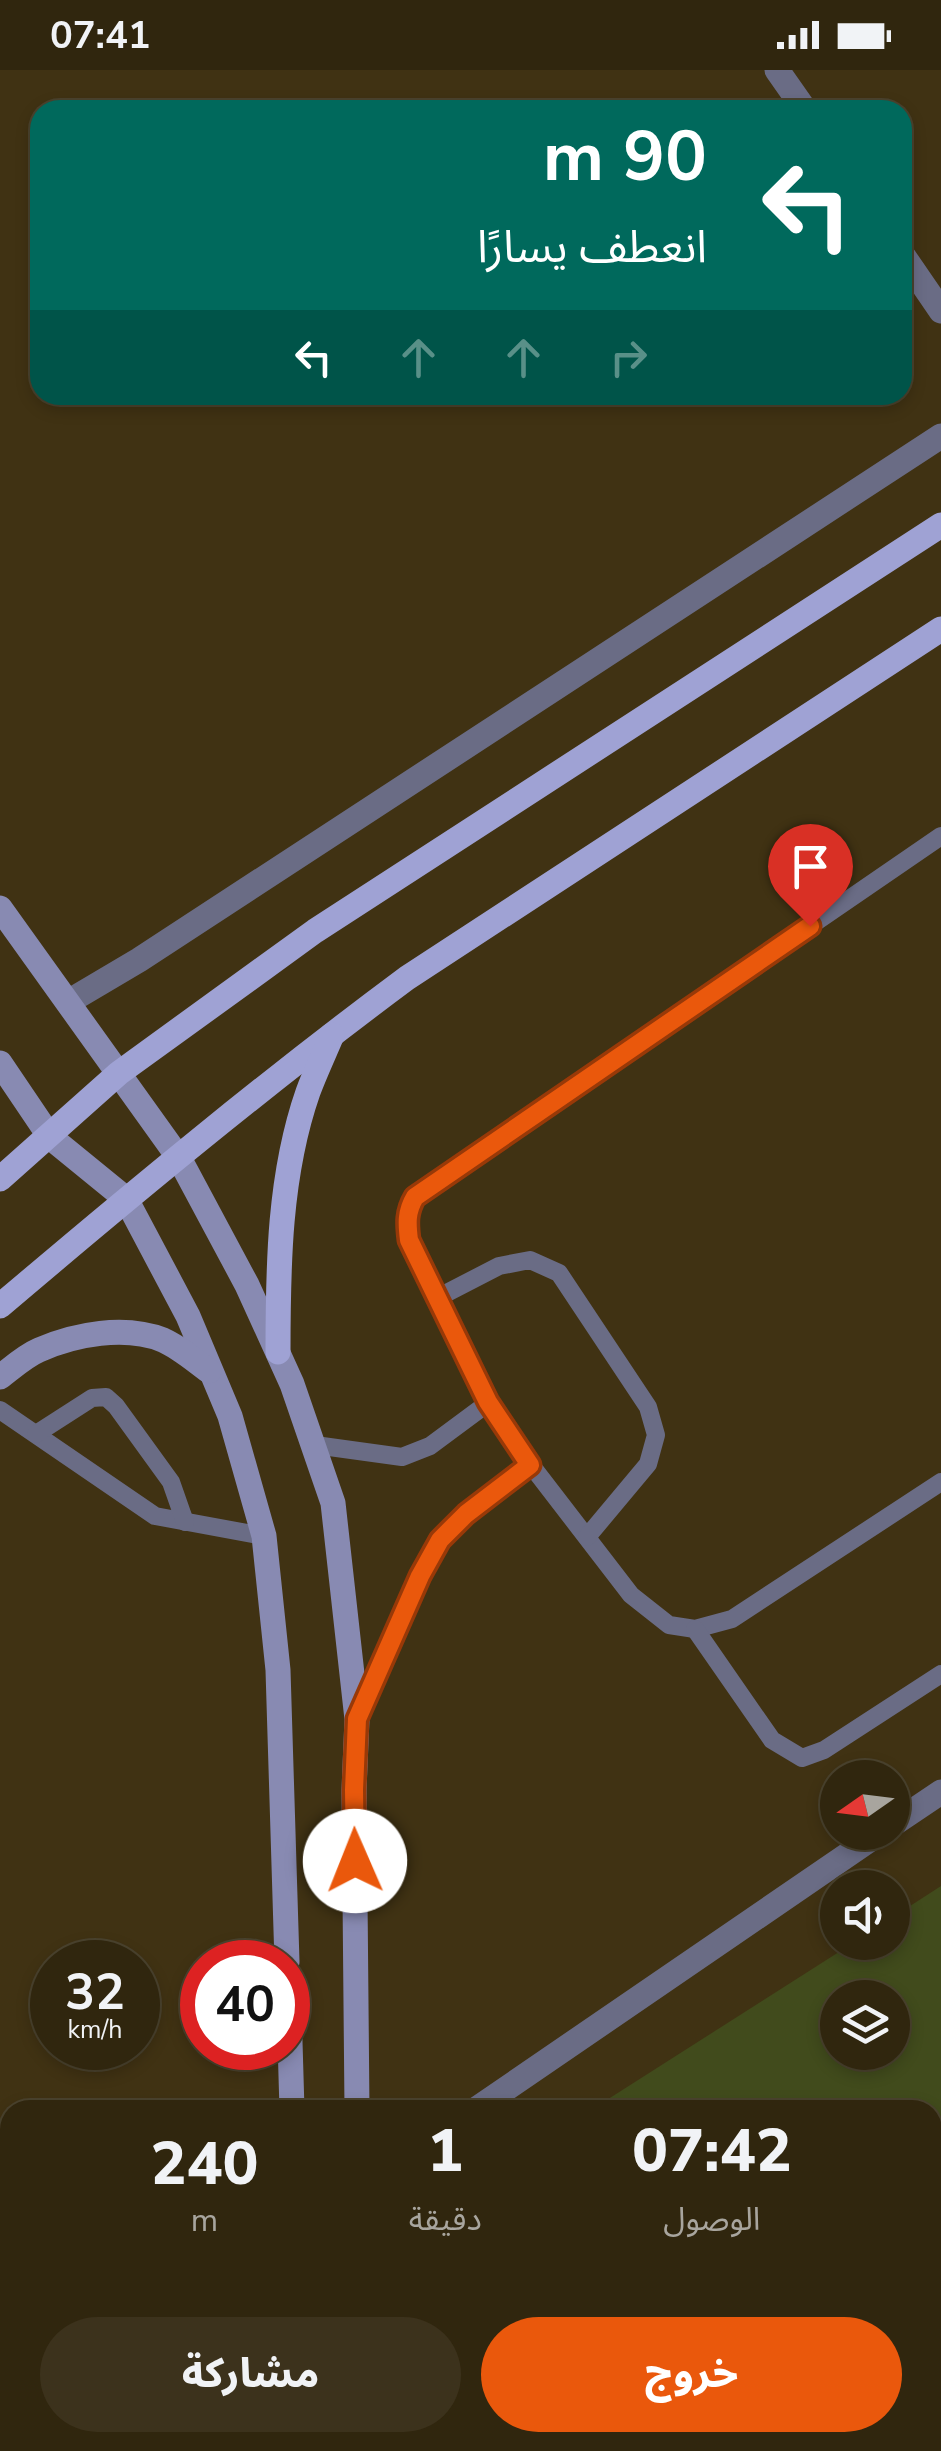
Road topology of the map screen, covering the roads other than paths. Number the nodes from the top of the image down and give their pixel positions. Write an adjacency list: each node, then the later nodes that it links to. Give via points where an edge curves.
1 (777, 70): 2 (street)
2 (797, 100)
3 (912, 269): 4 (street)
4 (941, 311)
5 (941, 436): 10 (street)
6 (941, 525): 13 (main road, via 314,931)
7 (941, 630): 11 (main road)
8 (941, 836): 18 (lane, via 415,1197 409,1240)
9 (0, 908): 10 (street)
10 (68, 1002): 13 (street)
11 (333, 1032): 15 (main road); 20 (main road, via 292,1152 278,1254)
12 (0, 1063): 14 (street)
13 (119, 1073): 14 (main road); 15 (street)
14 (50, 1137): 16 (main road); 17 (street)
15 (178, 1158): 17 (main road); 20 (street)
16 (0, 1179)
17 (126, 1199): 19 (main road); 21 (street)
18 (437, 1298): 23 (lane); 31 (lane, via 500,1266 530,1260 559,1273 648,1407 656,1435 648,1464)
19 (0, 1306)
20 (278, 1352): 26 (street)
21 (212, 1373): 22 (street, via 160,1339 128,1333 66,1340); 30 (street)
22 (0, 1377)
23 (488, 1402): 26 (lane, via 430,1446 402,1457); 27 (lane)
24 (0, 1410): 25 (lane)
25 (36, 1434): 29 (lane, via 155,1516); 29 (lane, via 92,1398 106,1397 171,1482)
26 (315, 1445): 34 (street, via 333,1503)
27 (530, 1465): 31 (lane); 34 (lane, via 440,1540)
28 (941, 1482): 32 (lane, via 732,1620)
29 (185, 1522): 30 (lane)
30 (264, 1536): 38 (street, via 278,1670)
31 (587, 1538): 32 (lane, via 631,1595 669,1624)
32 (695, 1629): 33 (lane, via 772,1740 802,1758)
33 (941, 1674)
34 (357, 1719): 41 (street)
35 (941, 1792): 36 (street)
36 (910, 1813)
37 (855, 1850): 42 (street)
38 (286, 1940)
39 (291, 2070): 40 (street)
40 (292, 2100)
41 (357, 2100)
42 (490, 2100)

